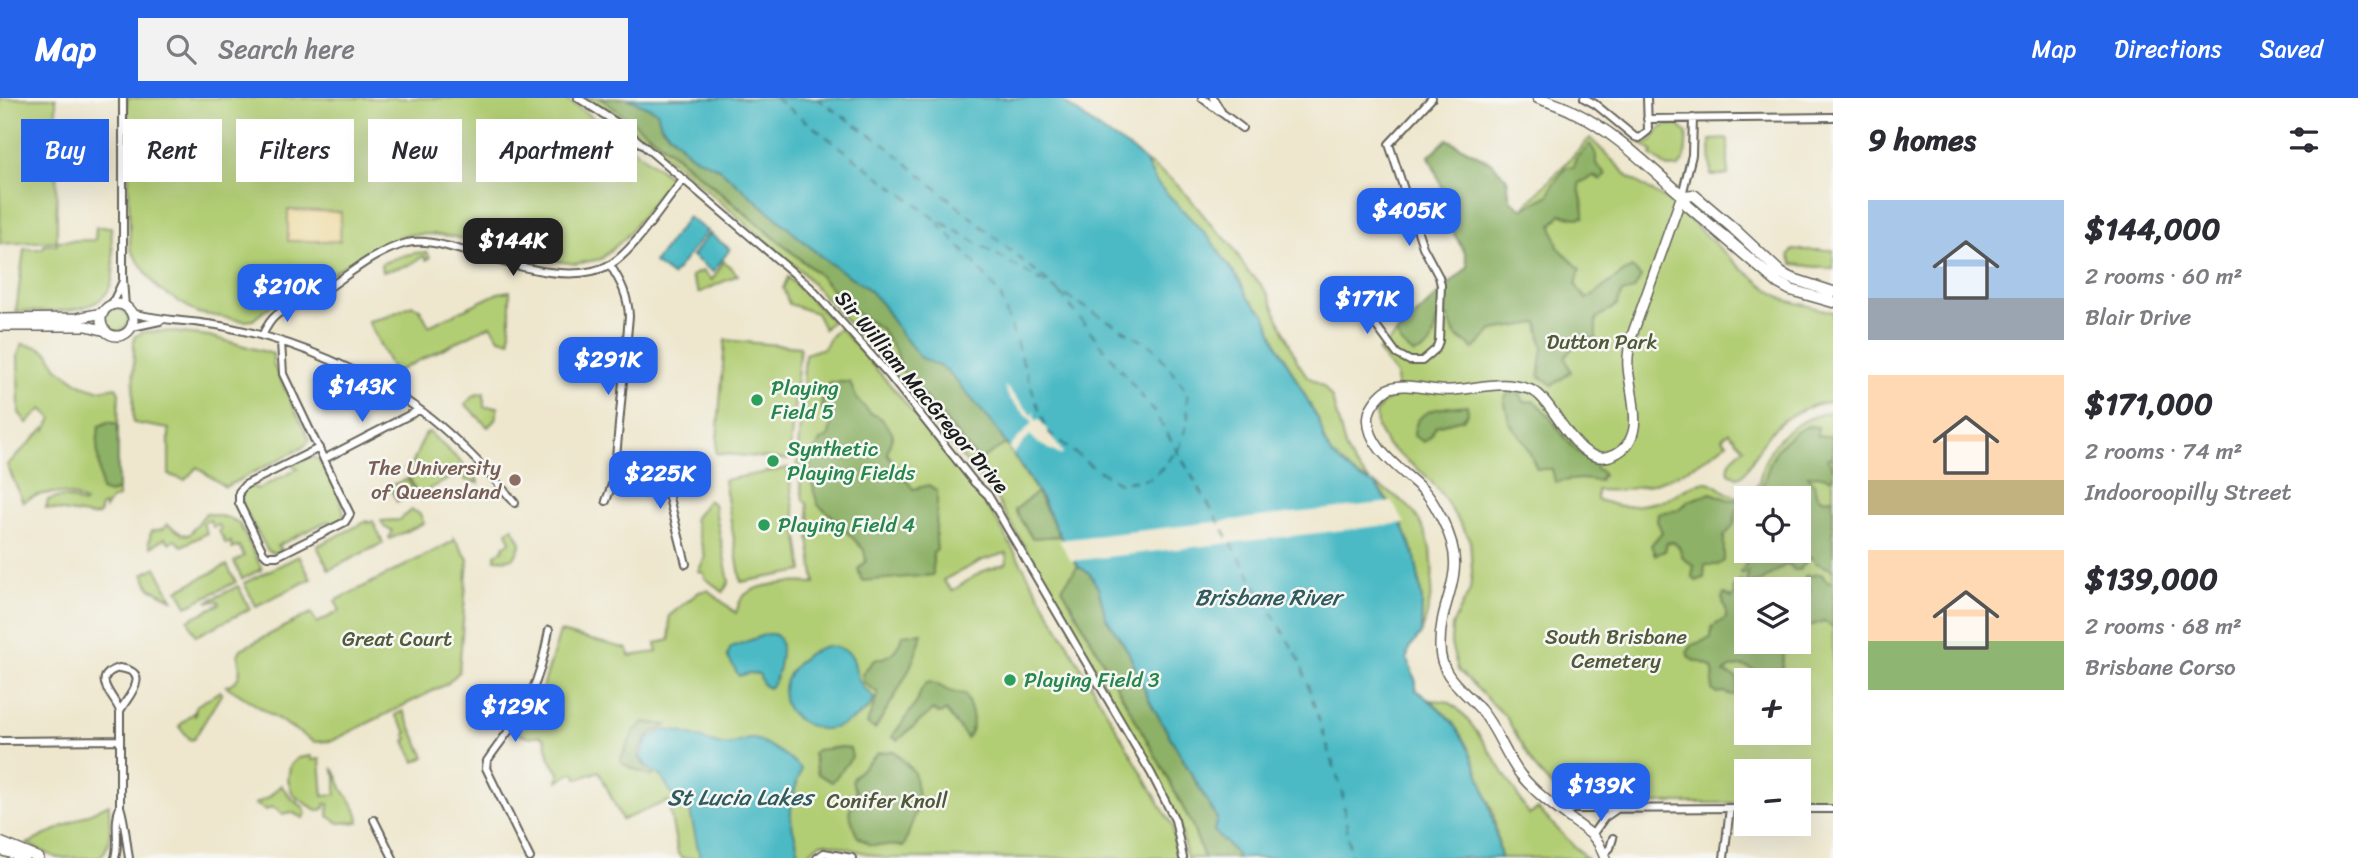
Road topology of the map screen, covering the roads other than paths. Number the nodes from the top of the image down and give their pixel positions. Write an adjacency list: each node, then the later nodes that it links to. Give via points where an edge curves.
1 (122, 98): 17 (street)
2 (578, 98): 14 (street, Sir William MacGregor Drive)
3 (1202, 98): 9 (street)
4 (1213, 98): 9 (street)
5 (1432, 98): 18 (street, via 1389,143 1423,247 1440,277 1436,349 1422,361 1397,354)
6 (1538, 98): 15 (main road, via 1595,124)
7 (1584, 98): 12 (street, via 1635,137 1647,131)
8 (1647, 98): 12 (street)
9 (1222, 113): 13 (street)
10 (1833, 117): 11 (street)
11 (1693, 118): 12 (street); 15 (street, via 1692,155)
12 (1647, 119)
13 (1241, 128)
14 (684, 179): 16 (street); 63 (street, Sir William MacGregor Drive, via 810,287 988,495 1151,773 1175,820)
15 (1683, 195): 19 (main road, via 1694,195 1781,273); 20 (main road, via 1687,205 1778,283); 48 (street, via 1630,341 1634,431 1618,453 1604,457 1585,451 1537,393 1515,386 1394,387 1381,395 1369,413 1374,441 1427,495 1453,548 1455,576 1440,626 1440,659 1445,672 1482,712 1518,772)
16 (610, 265): 29 (street, via 573,273 542,271 436,243 407,243 340,277 314,298 280,312 270,319); 34 (street, via 623,286 629,316)
17 (123, 279): 21 (street); 22 (street)
18 (1350, 290)
19 (1833, 292)
20 (1833, 302)
21 (111, 306): 22 (street); 23 (street)
22 (129, 310): 25 (street); 27 (street)
23 (103, 313): 24 (street, via 84,318); 28 (street)
24 (0, 319)
25 (162, 320): 27 (street); 29 (street, via 207,323)
26 (0, 326): 28 (street, via 87,326)
27 (132, 327): 28 (street, via 120,336)
28 (106, 331)
29 (262, 336): 30 (street)
30 (281, 342): 31 (street, via 345,368); 32 (street, via 283,374)
31 (419, 410): 33 (street); 36 (street)
32 (319, 448): 33 (street); 33 (street, via 239,492 239,503 266,556 277,556 350,518)
33 (324, 459)
34 (614, 479): 35 (street); 37 (street, via 668,494)
35 (606, 501)
36 (515, 503)
37 (686, 564)
38 (549, 630): 60 (street, via 530,697 486,761)
39 (120, 711): 39 (street, via 104,682 119,668 129,670 136,684); 40 (street)
40 (120, 740): 41 (street); 42 (street)
41 (0, 741)
42 (120, 807): 57 (street); 58 (street)
43 (1617, 808): 44 (street); 48 (street); 50 (street)
44 (1730, 808): 45 (street); 64 (street)
45 (1734, 808)
46 (1811, 809): 47 (street)
47 (1833, 809)
48 (1562, 812): 50 (street)
49 (374, 820): 59 (street)
50 (1592, 835): 54 (street)
51 (1613, 838): 54 (street)
52 (0, 842): 56 (street)
53 (0, 850): 55 (street)
54 (1604, 856)
55 (18, 857)
56 (39, 858)
57 (115, 858)
58 (129, 858)
59 (393, 858)
60 (530, 858)
61 (818, 858): 62 (street, via 824,853)
62 (852, 858)
63 (1183, 858)
64 (1724, 858)

